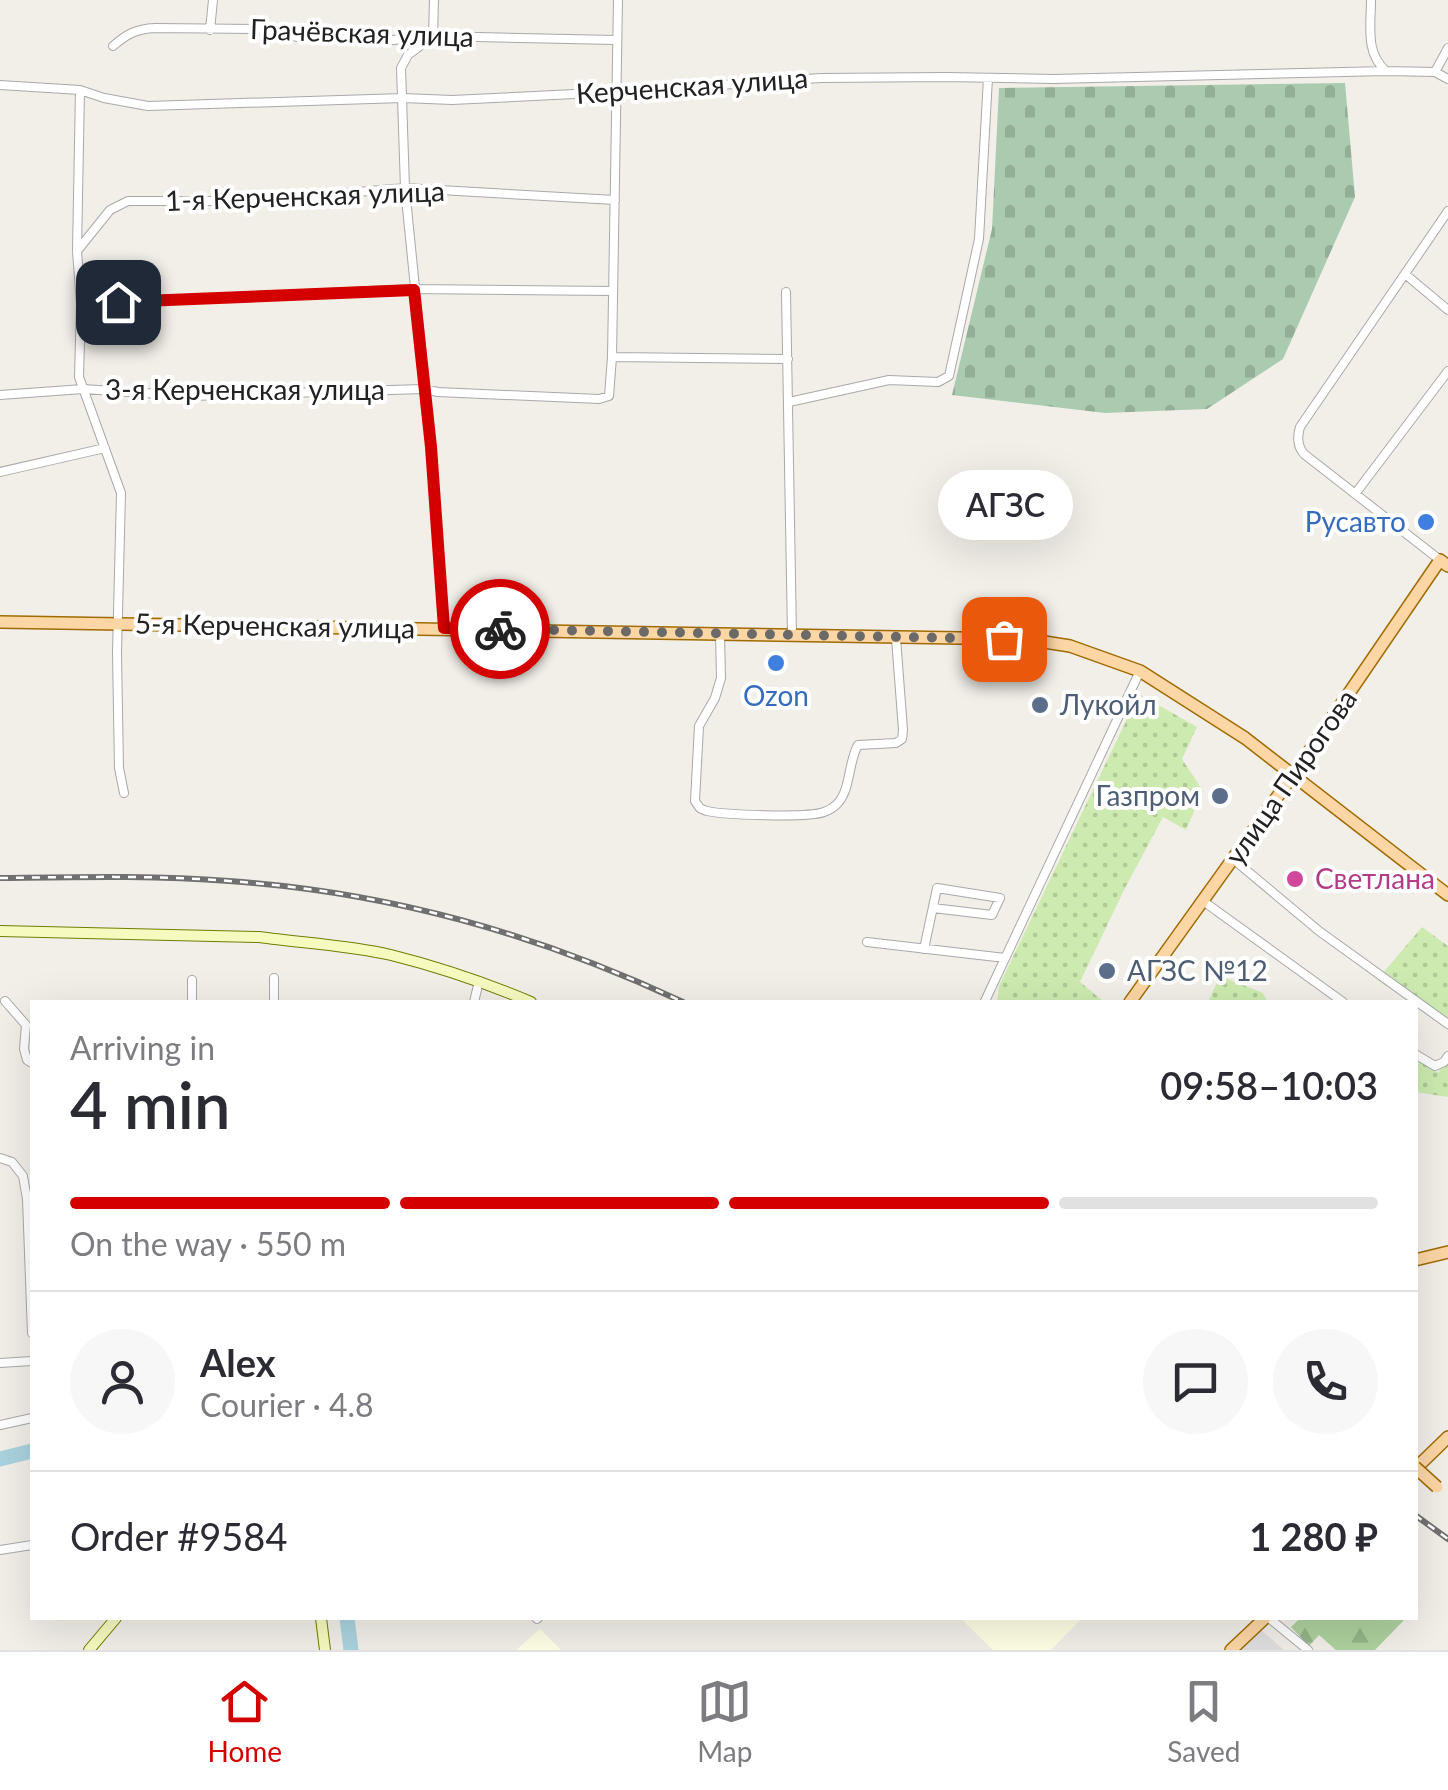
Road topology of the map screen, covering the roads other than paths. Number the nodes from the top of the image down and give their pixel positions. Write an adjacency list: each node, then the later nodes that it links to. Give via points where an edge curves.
1 (213, 0): 5 (street)
2 (434, 0): 6 (street)
3 (618, 0): 7 (street)
4 (1372, 0): 10 (street, via 1372,56)
5 (210, 30): 6 (street, Грачёвская улица, via 374,40); 8 (street, Грачёвская улица, via 140,29)
6 (434, 36): 7 (street, Грачёвская улица); 17 (street, via 403,62)
7 (616, 40): 16 (street)
8 (113, 46)
9 (1448, 48): 11 (street)
10 (1386, 71): 11 (street, Керченская улица); 12 (street, Керченская улица)
11 (1435, 72): 13 (street)
12 (988, 78): 16 (street, Керченская улица, via 821,78); 34 (street, via 979,238 950,376 938,382 889,380)
13 (1448, 79)
14 (0, 85): 15 (street, Керченская улица)
15 (80, 90): 17 (street, Керченская улица, via 148,106); 21 (street)
16 (616, 92): 17 (street, Керченская улица); 19 (street)
17 (403, 98): 18 (street)
18 (405, 188): 19 (street, 1-я Керченская улица); 21 (street, 1-я Керченская улица, via 252,201 128,201 110,210); 23 (street)
19 (615, 200): 24 (street)
20 (1448, 211): 22 (street)
21 (78, 251): 26 (street)
22 (1405, 274): 27 (street); 37 (street, via 1297,435 1304,454)
23 (414, 290): 24 (street); 26 (street); 32 (street)
24 (613, 291): 28 (street)
25 (786, 292): 29 (street)
26 (81, 304): 31 (street)
27 (1448, 310)
28 (612, 356): 29 (street); 32 (street, 3-я Керченская улица, via 609,396 600,399)
29 (788, 358): 34 (street)
30 (1448, 371): 37 (street)
31 (84, 389): 32 (street, 3-я Керченская улица, via 190,396); 33 (street, 3-я Керченская улица); 35 (street)
32 (424, 389): 41 (street)
33 (0, 395)
34 (789, 402): 43 (street)
35 (106, 448): 36 (street); 40 (street, via 122,493)
36 (0, 472)
37 (1355, 494): 38 (street)
38 (1445, 558): 46 (main road, улица Пирогова)
39 (0, 622): 40 (main road, 5-я Керченская улица)
40 (118, 624): 41 (main road, 5-я Керченская улица); 47 (street)
41 (444, 628): 42 (main road, 5-я Керченская улица)
42 (720, 635): 43 (main road, 5-я Керченская улица); 44 (street, via 722,678 699,726 695,802 708,811 761,814 832,808 842,799 858,745 902,740)
43 (792, 636): 44 (main road, 5-я Керченская улица)
44 (896, 638): 45 (main road, 5-я Керченская улица, via 1054,643)
45 (1140, 670): 46 (main road, 5-я Керченская улица); 55 (street)
46 (1294, 775): 48 (main road, улица Пирогова); 49 (main road, 5-я Керченская улица)
47 (124, 793)
48 (1234, 859): 50 (main road, улица Пирогова); 66 (street)
49 (1446, 890)
50 (1203, 901): 64 (main road, улица Пирогова); 65 (street)
51 (933, 908): 51 (street, via 938,888 1000,898 992,915); 54 (street)
52 (0, 931): 58 (street, via 259,937 388,954)
53 (867, 942): 54 (street)
54 (924, 949): 55 (street)
55 (1005, 958): 63 (street)
56 (274, 978): 60 (street)
57 (192, 980): 59 (street)
58 (479, 980): 61 (street); 62 (street)
59 (192, 1000)
60 (274, 1000)
61 (474, 1000)
62 (526, 1000)
63 (986, 1000)
64 (1131, 1000)
65 (1341, 1000)
66 (1415, 1000)
67 (4, 1001): 72 (street, via 26,1025)
68 (1418, 1002): 69 (street)
69 (1448, 1024)
70 (1418, 1056): 71 (street, via 1436,1066)
71 (1448, 1056)
72 (30, 1062)
73 (0, 1158): 76 (street, via 23,1176)
74 (1448, 1252): 75 (main road)
75 (1418, 1259)
76 (30, 1279)
77 (30, 1361): 78 (street)
78 (0, 1364)
79 (30, 1418): 80 (street)
80 (0, 1425)
81 (1448, 1438): 82 (main road)
82 (1418, 1465)
83 (1418, 1470): 84 (main road, bridge)
84 (1448, 1496)
85 (30, 1545): 86 (street)
86 (0, 1550)
87 (114, 1620): 91 (street)
88 (321, 1620): 92 (street)
89 (1265, 1620): 93 (main road)
90 (1270, 1620): 94 (street)
91 (89, 1650)
92 (325, 1650)
93 (1231, 1650)
94 (1308, 1650)

